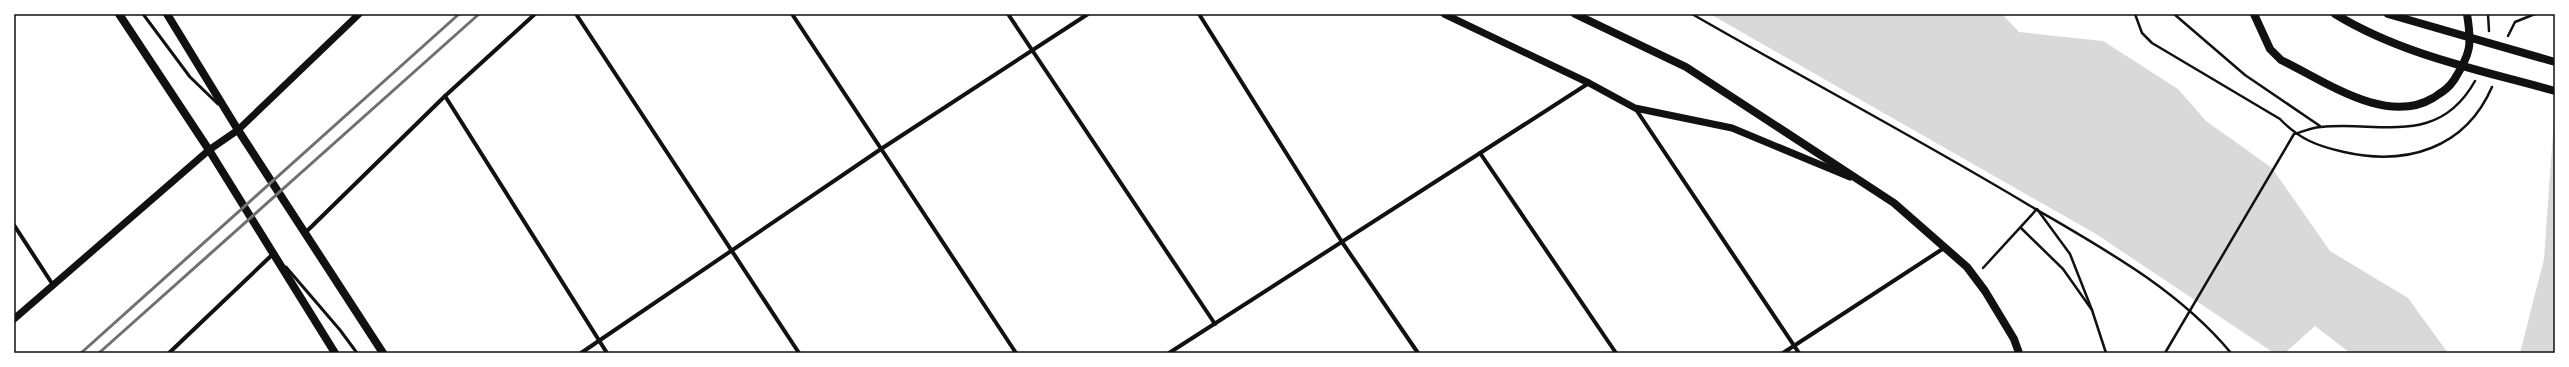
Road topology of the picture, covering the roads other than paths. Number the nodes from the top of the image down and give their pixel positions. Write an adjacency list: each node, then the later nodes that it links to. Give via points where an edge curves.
1 (119, 14): 28 (main road)
2 (144, 14): 25 (lane, via 190,77)
3 (167, 14): 25 (main road)
4 (359, 14): 26 (street)
5 (535, 14): 23 (street)
6 (576, 14): 35 (street)
7 (792, 14): 27 (street)
8 (1008, 14): 19 (street)
9 (1088, 14): 19 (street)
10 (1199, 14): 33 (street)
11 (1444, 14): 21 (street)
12 (1574, 14): 30 (main road, via 1686,67)
13 (2254, 14): 17 (main road, via 2270,49 2281,60 2373,105 2397,109 2423,104 2448,89 2467,59 2470,37)
14 (2335, 14): 22 (main road, via 2364,32 2412,51)
15 (2388, 14): 18 (main road)
16 (2409, 14): 18 (main road)
17 (2467, 14)
18 (2414, 22): 20 (main road)
19 (1032, 51): 27 (street); 39 (street)
20 (2555, 62)
21 (1589, 83): 24 (street); 29 (street)
22 (2555, 91)
23 (445, 96): 32 (street); 40 (street)
24 (1635, 108): 30 (street, via 1732,128); 41 (street)
25 (228, 113): 26 (main road)
26 (238, 130): 28 (street); 32 (main road)
27 (881, 149): 35 (street); 49 (street)
28 (209, 150): 36 (main road); 37 (street)
29 (1480, 153): 33 (street); 52 (street)
30 (1864, 183): 34 (main road, via 1894,203)
31 (14, 225): 37 (street)
32 (306, 232): 45 (main road)
33 (1342, 242): 39 (street); 51 (street)
34 (1944, 248): 41 (street); 55 (main road, via 1974,276 2014,340)
35 (731, 251): 40 (street); 48 (street)
36 (274, 253): 42 (street); 43 (main road, via 291,286); 44 (lane, via 340,330)
37 (53, 285): 38 (street)
38 (14, 319)
39 (1214, 324): 50 (street)
40 (598, 340): 46 (street); 47 (street)
41 (1794, 346): 53 (street); 54 (street)
42 (169, 353)
43 (335, 353)
44 (356, 353)
45 (383, 353)
46 (581, 353)
47 (607, 353)
48 (799, 353)
49 (1016, 353)
50 (1169, 353)
51 (1418, 353)
52 (1616, 353)
53 (1783, 353)
54 (1799, 353)
55 (2019, 353)

